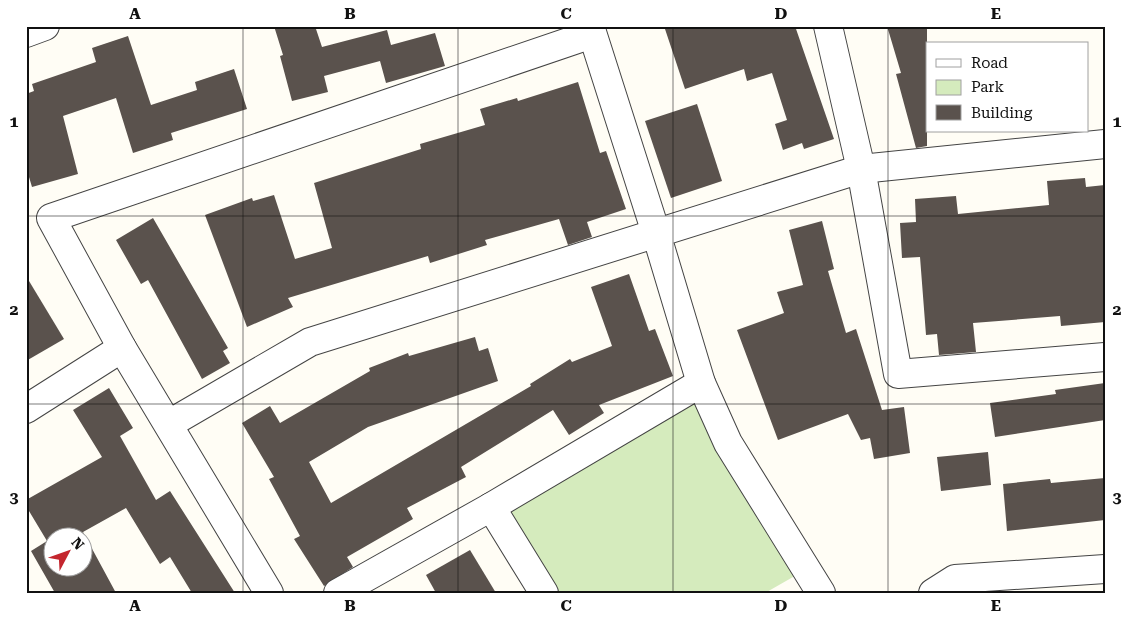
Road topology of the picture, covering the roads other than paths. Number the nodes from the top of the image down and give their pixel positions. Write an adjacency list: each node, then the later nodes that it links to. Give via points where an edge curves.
1 (45, 26): 4 (street)
2 (828, 26): 6 (street)
3 (591, 30): 7 (street); 8 (street, via 52,218)
4 (26, 34)
5 (1105, 144): 6 (street)
6 (862, 169): 7 (street); 9 (street, via 898,374)
7 (656, 232): 10 (street); 12 (street, via 310,342)
8 (122, 348): 11 (street); 12 (street)
9 (1105, 357)
10 (700, 383): 13 (street); 18 (street, via 728,443)
11 (26, 409)
12 (169, 424): 15 (street)
13 (491, 506): 16 (street); 17 (street)
14 (1105, 570): 19 (street, via 955,580)
15 (269, 593)
16 (338, 593)
17 (544, 593)
18 (821, 593)
19 (933, 593)

